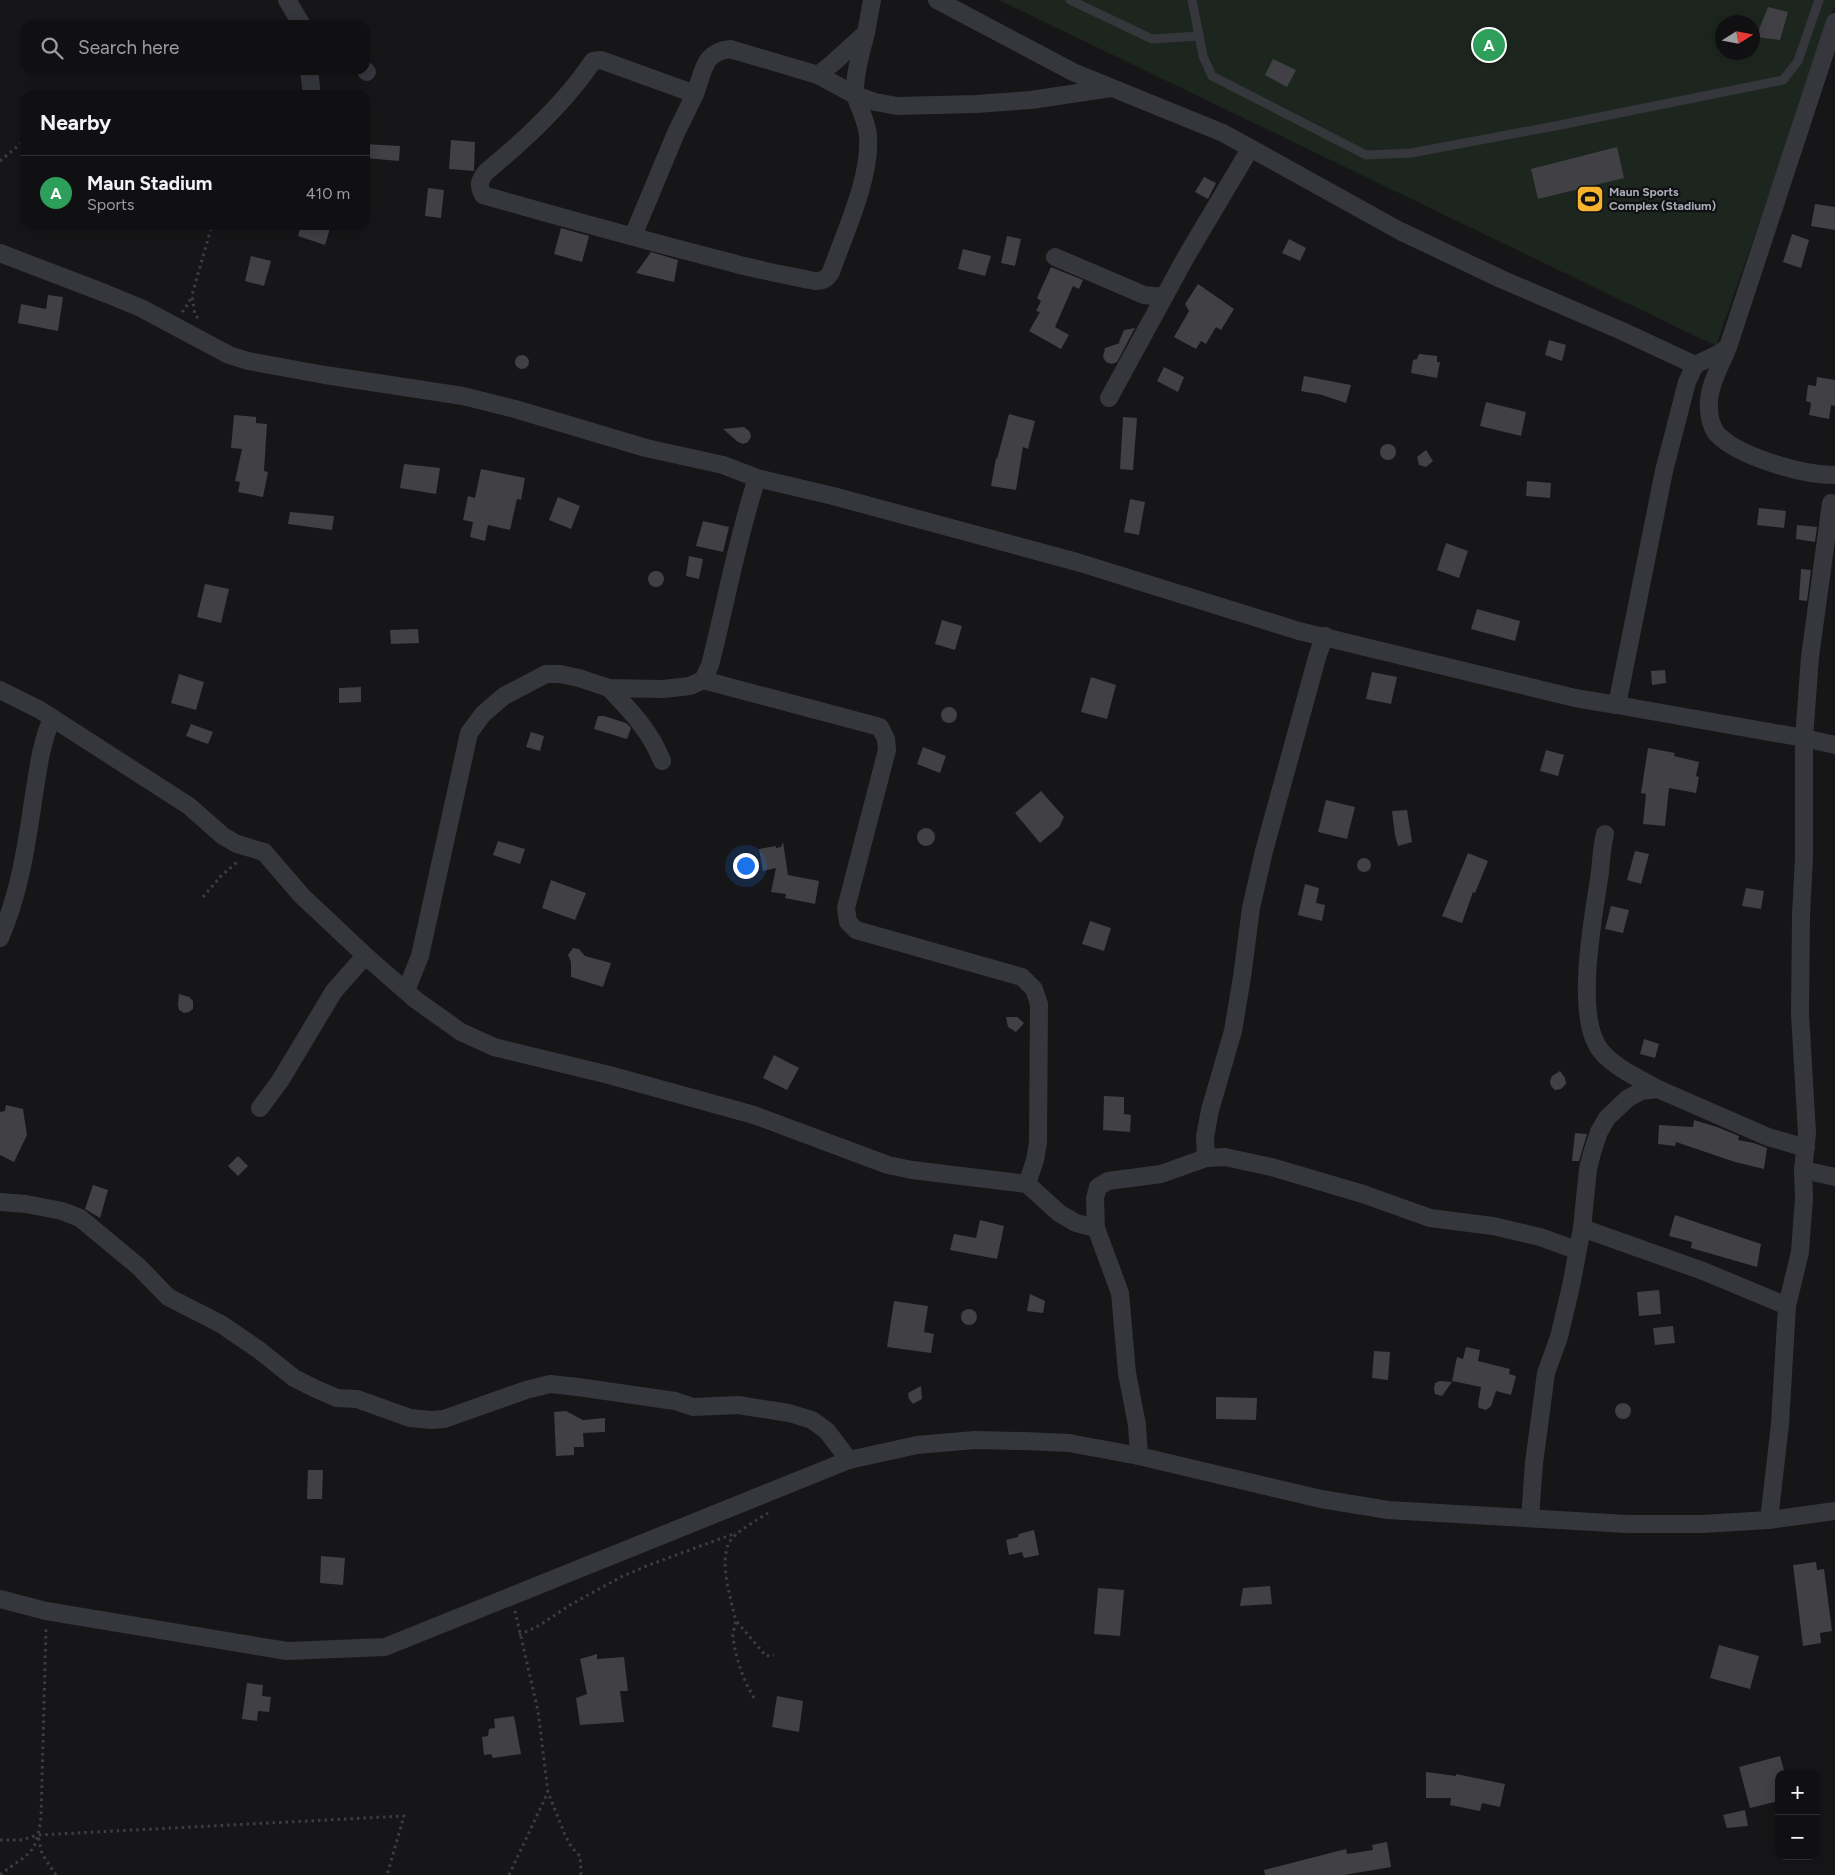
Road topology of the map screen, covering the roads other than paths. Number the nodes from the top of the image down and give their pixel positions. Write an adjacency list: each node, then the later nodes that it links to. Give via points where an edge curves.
1 (287, 0): 7 (street)
2 (872, 0): 9 (street)
3 (938, 0): 13 (street, via 1073,72)
4 (1070, 0): 10 (lane, via 1152,39)
5 (1192, 0): 10 (lane)
6 (1819, 0): 10 (lane, via 1798,61 1783,80 1411,153 1366,155 1212,76)
7 (299, 20)
8 (1835, 22): 22 (street)
9 (866, 33): 12 (street); 16 (street)
10 (1199, 36)
11 (310, 75): 14 (street)
12 (818, 75): 15 (street, via 730,49 719,50 709,57); 16 (street)
13 (1111, 88): 16 (street, via 1031,100 928,106 897,106); 17 (street, via 1222,133)
14 (311, 90)
15 (695, 94): 18 (street); 18 (street, via 601,60 593,61 537,127 480,180 483,195)
16 (855, 95): 18 (street, via 864,115 868,137 863,180 827,278 815,282)
17 (1250, 149): 21 (street); 23 (street, via 1400,231)
18 (633, 236)
19 (0, 253): 27 (street, via 140,308 229,355 248,361 463,396 646,448 723,465)
20 (1055, 256): 21 (street, via 1144,295)
21 (1164, 297): 24 (street)
22 (1728, 347): 23 (street); 26 (street, via 1709,396 1710,415 1716,432 1735,448 1766,461 1820,475)
23 (1694, 365): 34 (street, via 1664,471)
24 (1109, 398)
25 (1835, 471): 26 (street)
26 (1834, 475): 28 (street)
27 (757, 478): 30 (street, via 1077,562 1299,631); 31 (street, via 734,558 710,665)
28 (1831, 503): 29 (street); 36 (street, via 1810,657)
29 (1835, 524)
30 (1325, 636): 34 (street, via 1575,698); 46 (street, via 1251,908 1233,1031 1208,1119)
31 (703, 680): 32 (street, via 690,686 664,689); 49 (street, via 880,728 887,750 846,908 848,922 856,930 1022,976 1034,989 1039,1004 1038,1144)
32 (609, 688): 38 (street, via 632,712 655,744); 42 (street, via 578,678 546,674 504,696 483,714 469,733 420,956)
33 (0, 690): 35 (street)
34 (1617, 705): 36 (street)
35 (52, 718): 40 (street, via 40,763 20,877 11,913); 41 (street, via 189,806 223,836 264,852 302,896)
36 (1804, 738): 37 (street); 45 (street, via 1800,1014)
37 (1835, 745)
38 (662, 761)
39 (1605, 834): 43 (street, via 1593,909 1587,995 1589,1025 1600,1050)
40 (0, 938)
41 (365, 956): 42 (street); 44 (street, via 334,991)
42 (406, 991): 49 (street, via 461,1032 494,1047 754,1115 888,1165)
43 (1658, 1090): 45 (street, via 1768,1137); 52 (street, via 1641,1091 1628,1099 1607,1118 1599,1132 1588,1169)
44 (260, 1108)
45 (1806, 1148): 47 (street)
46 (1206, 1158): 51 (street, via 1161,1174 1108,1181 1098,1187 1094,1198); 53 (street, via 1225,1158 1272,1167 1430,1218 1493,1226)
47 (1803, 1170): 48 (street); 54 (street, via 1800,1252)
48 (1835, 1177)
49 (1027, 1184): 51 (street, via 1059,1213 1076,1223)
50 (0, 1202): 56 (street, via 62,1211 80,1218 139,1267 168,1297 221,1324 294,1378 337,1398 357,1399 410,1418 431,1420 444,1419 550,1384 674,1401 694,1407 738,1405 812,1420 827,1431)
51 (1096, 1228): 55 (street, via 1120,1293)
52 (1582, 1228): 53 (street); 54 (street, via 1703,1271)
53 (1576, 1250): 58 (street, via 1559,1336 1546,1374)
54 (1787, 1306): 59 (street, via 1780,1424)
55 (1139, 1456): 56 (street, via 1069,1444 974,1440 917,1445); 58 (street, via 1321,1499 1388,1510)
56 (849, 1460): 60 (street, via 385,1647 287,1651 46,1611)
57 (1835, 1511): 59 (street)
58 (1530, 1518): 59 (street, via 1627,1524)
59 (1769, 1520)
60 (0, 1598)

